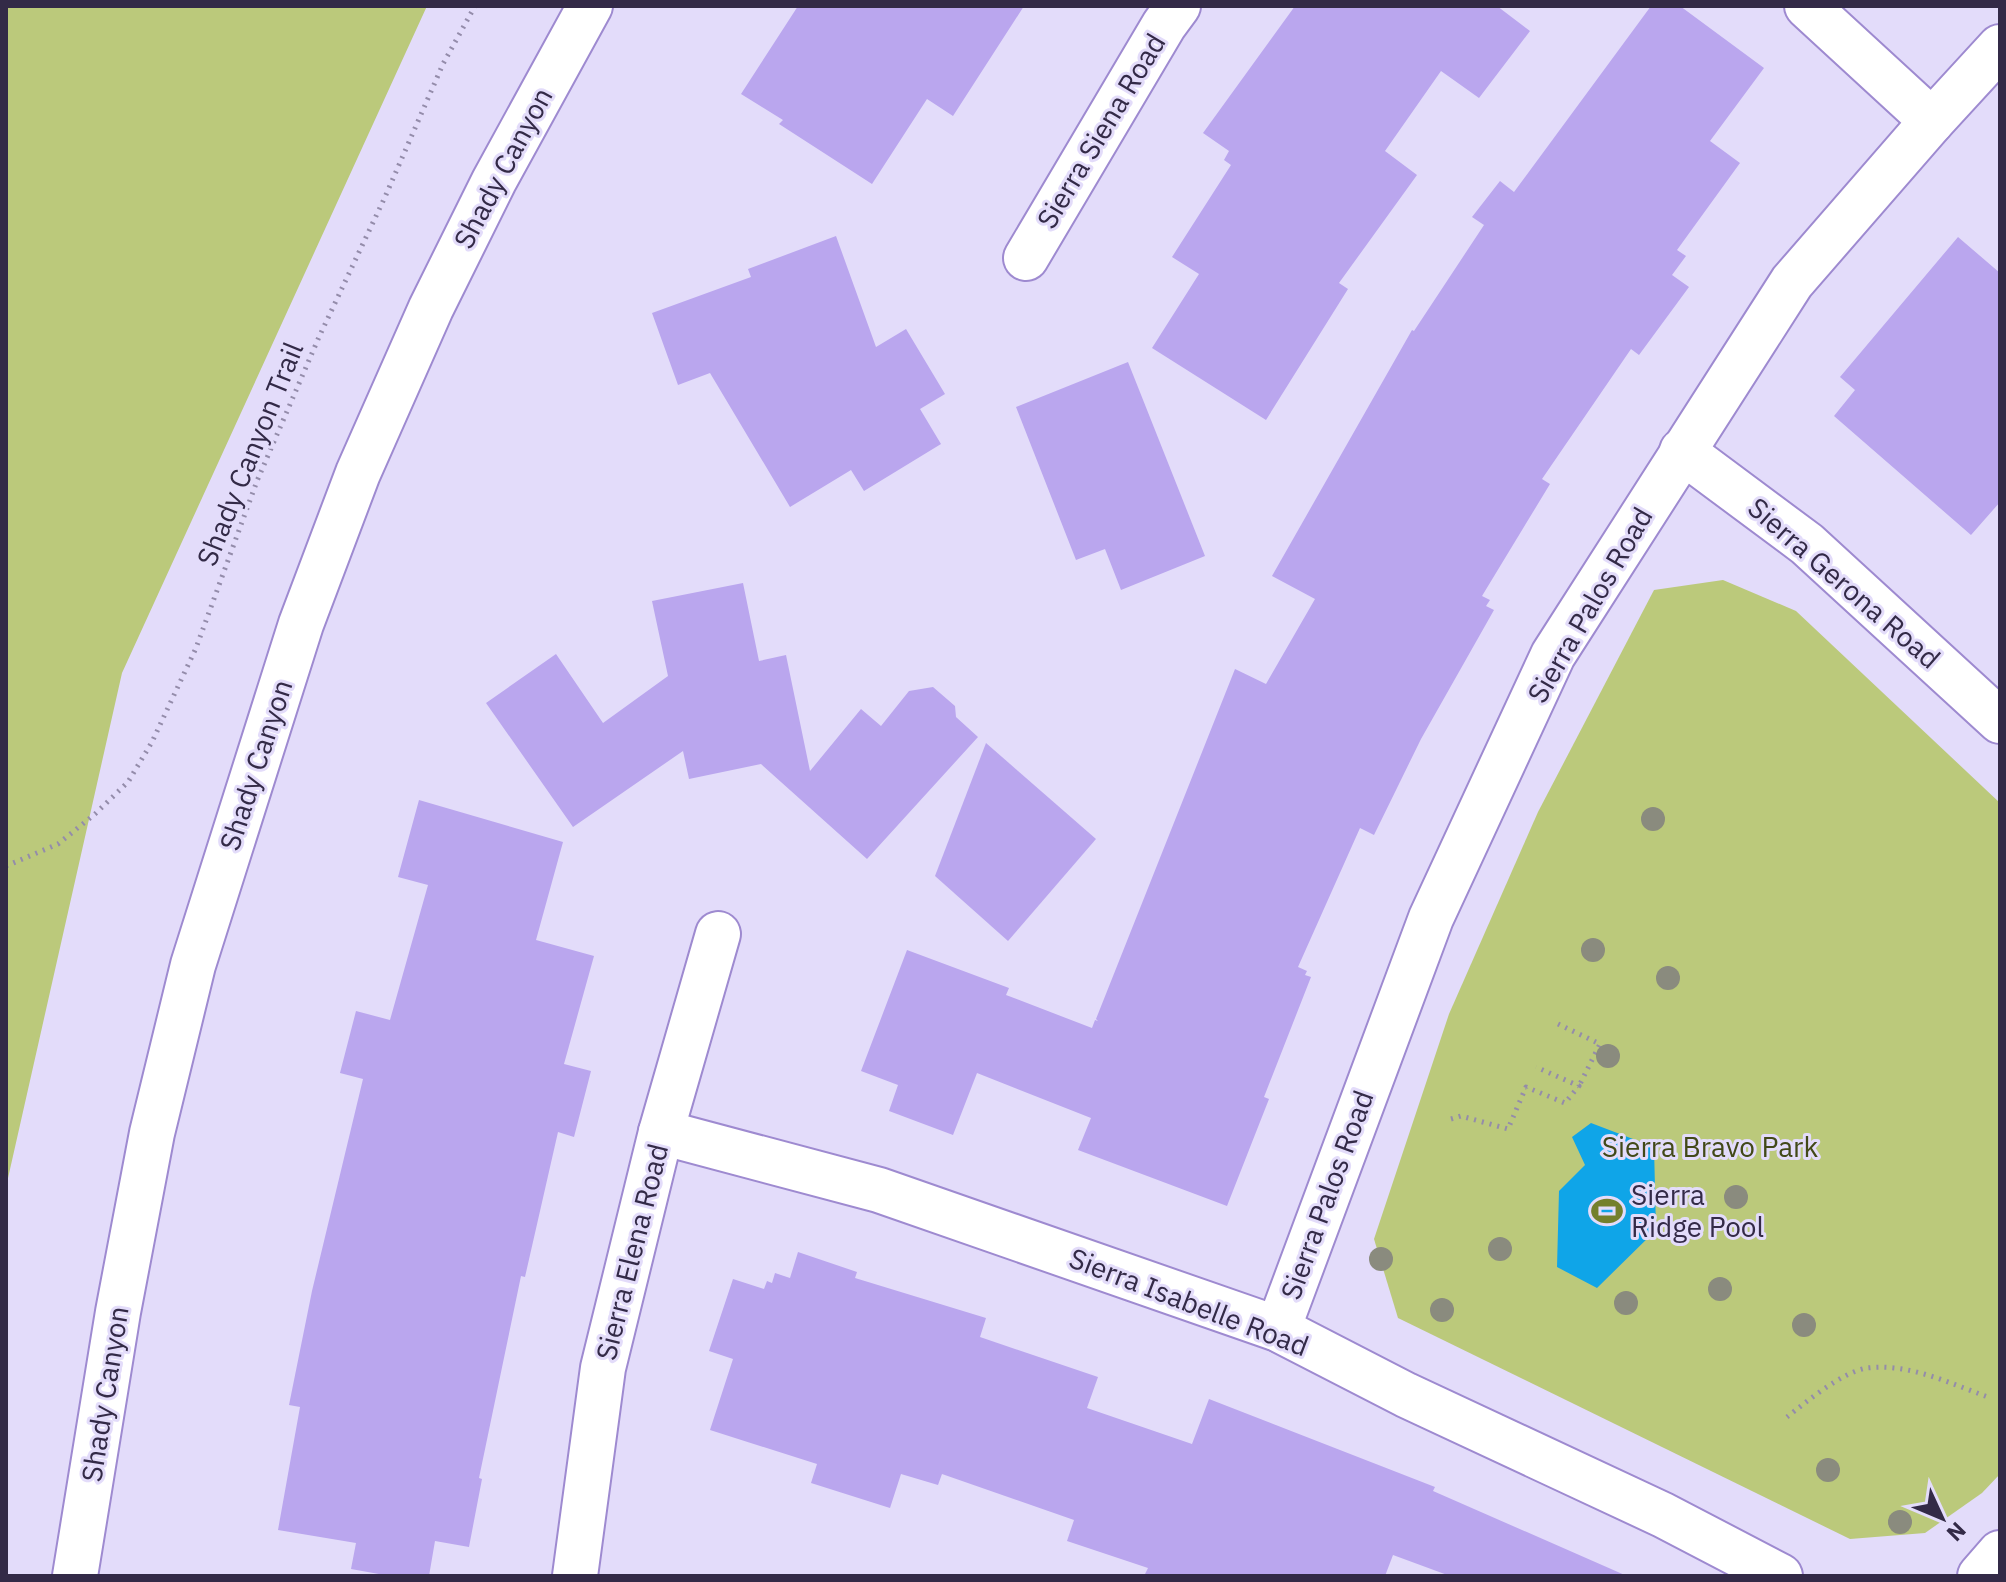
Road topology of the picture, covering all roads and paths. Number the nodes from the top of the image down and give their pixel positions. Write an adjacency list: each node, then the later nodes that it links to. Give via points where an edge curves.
1 (475, 6): 10 (path, Shady Canyon Trail, via 443,64 319,337 257,481 196,648 152,742 128,782 95,814 58,844)
2 (590, 6): 21 (street, Shady Canyon, via 431,308 358,473 282,680 193,965 152,1133)
3 (1178, 6): 7 (street, Sierra Siena Road)
4 (1807, 6): 6 (street)
5 (2000, 47): 6 (street, Sierra Palos Road)
6 (1932, 121): 8 (street, Sierra Palos Road, via 1792,282)
7 (1026, 258)
8 (1682, 451): 9 (street, Sierra Gerona Road, via 1807,544); 17 (street, Sierra Palos Road, via 1553,655 1438,904)
9 (2000, 721)
10 (6, 866)
11 (718, 934): 16 (street, Sierra Elena Road)
12 (1558, 1024): 14 (path, via 1600,1044)
13 (1536, 1067): 14 (path)
14 (1579, 1086): 15 (path, via 1565,1103 1526,1087 1508,1129 1461,1116)
15 (1451, 1119)
16 (661, 1132): 17 (street, Sierra Isabelle Road, via 879,1190); 22 (street, Sierra Elena Road, via 603,1368)
17 (1278, 1329): 23 (street, Sierra Isabelle Road)
18 (1988, 1397): 19 (path, via 1907,1368 1864,1368 1822,1389)
19 (1787, 1417)
20 (2000, 1553): 24 (street)
21 (75, 1576)
22 (575, 1576)
23 (1780, 1576)
24 (1980, 1576)

